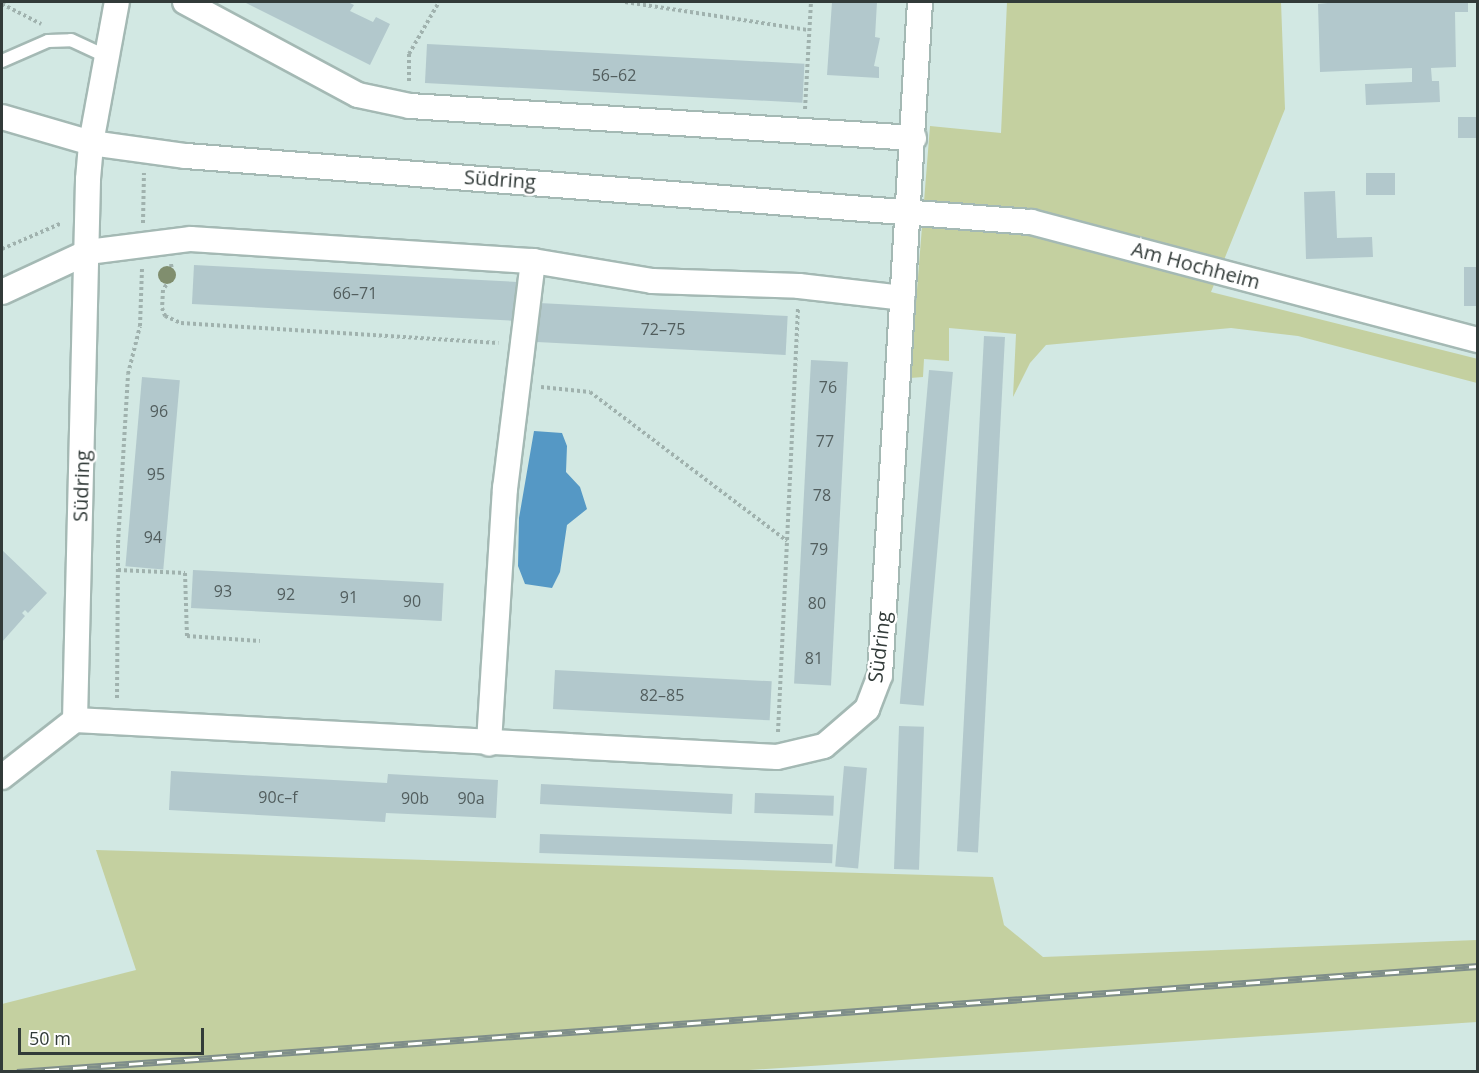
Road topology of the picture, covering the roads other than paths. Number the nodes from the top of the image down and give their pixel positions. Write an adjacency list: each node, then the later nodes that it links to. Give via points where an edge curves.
1 (117, 2): 4 (street, Südring)
2 (185, 2): 7 (street, via 358,95 410,106)
3 (920, 2): 7 (street, Südring)
4 (105, 56): 5 (lane, via 71,40 48,41); 8 (street, Südring)
5 (2, 61)
6 (2, 117): 8 (street, Südring)
7 (914, 138): 9 (street, Südring)
8 (91, 143): 9 (street, Südring, via 145,151); 10 (street, Südring)
9 (910, 211): 13 (street, Südring); 14 (street, Am Hochheim, via 1054,227)
10 (88, 252): 11 (street, via 191,239); 12 (street); 15 (street, Südring)
11 (533, 261): 13 (street, via 652,280 799,286); 16 (street, via 501,528)
12 (2, 292)
13 (902, 298): 16 (street, Südring, via 880,675 867,709 824,746 777,757)
14 (1478, 340)
15 (75, 720): 16 (street, Südring); 17 (street)
16 (489, 743)
17 (2, 777)

